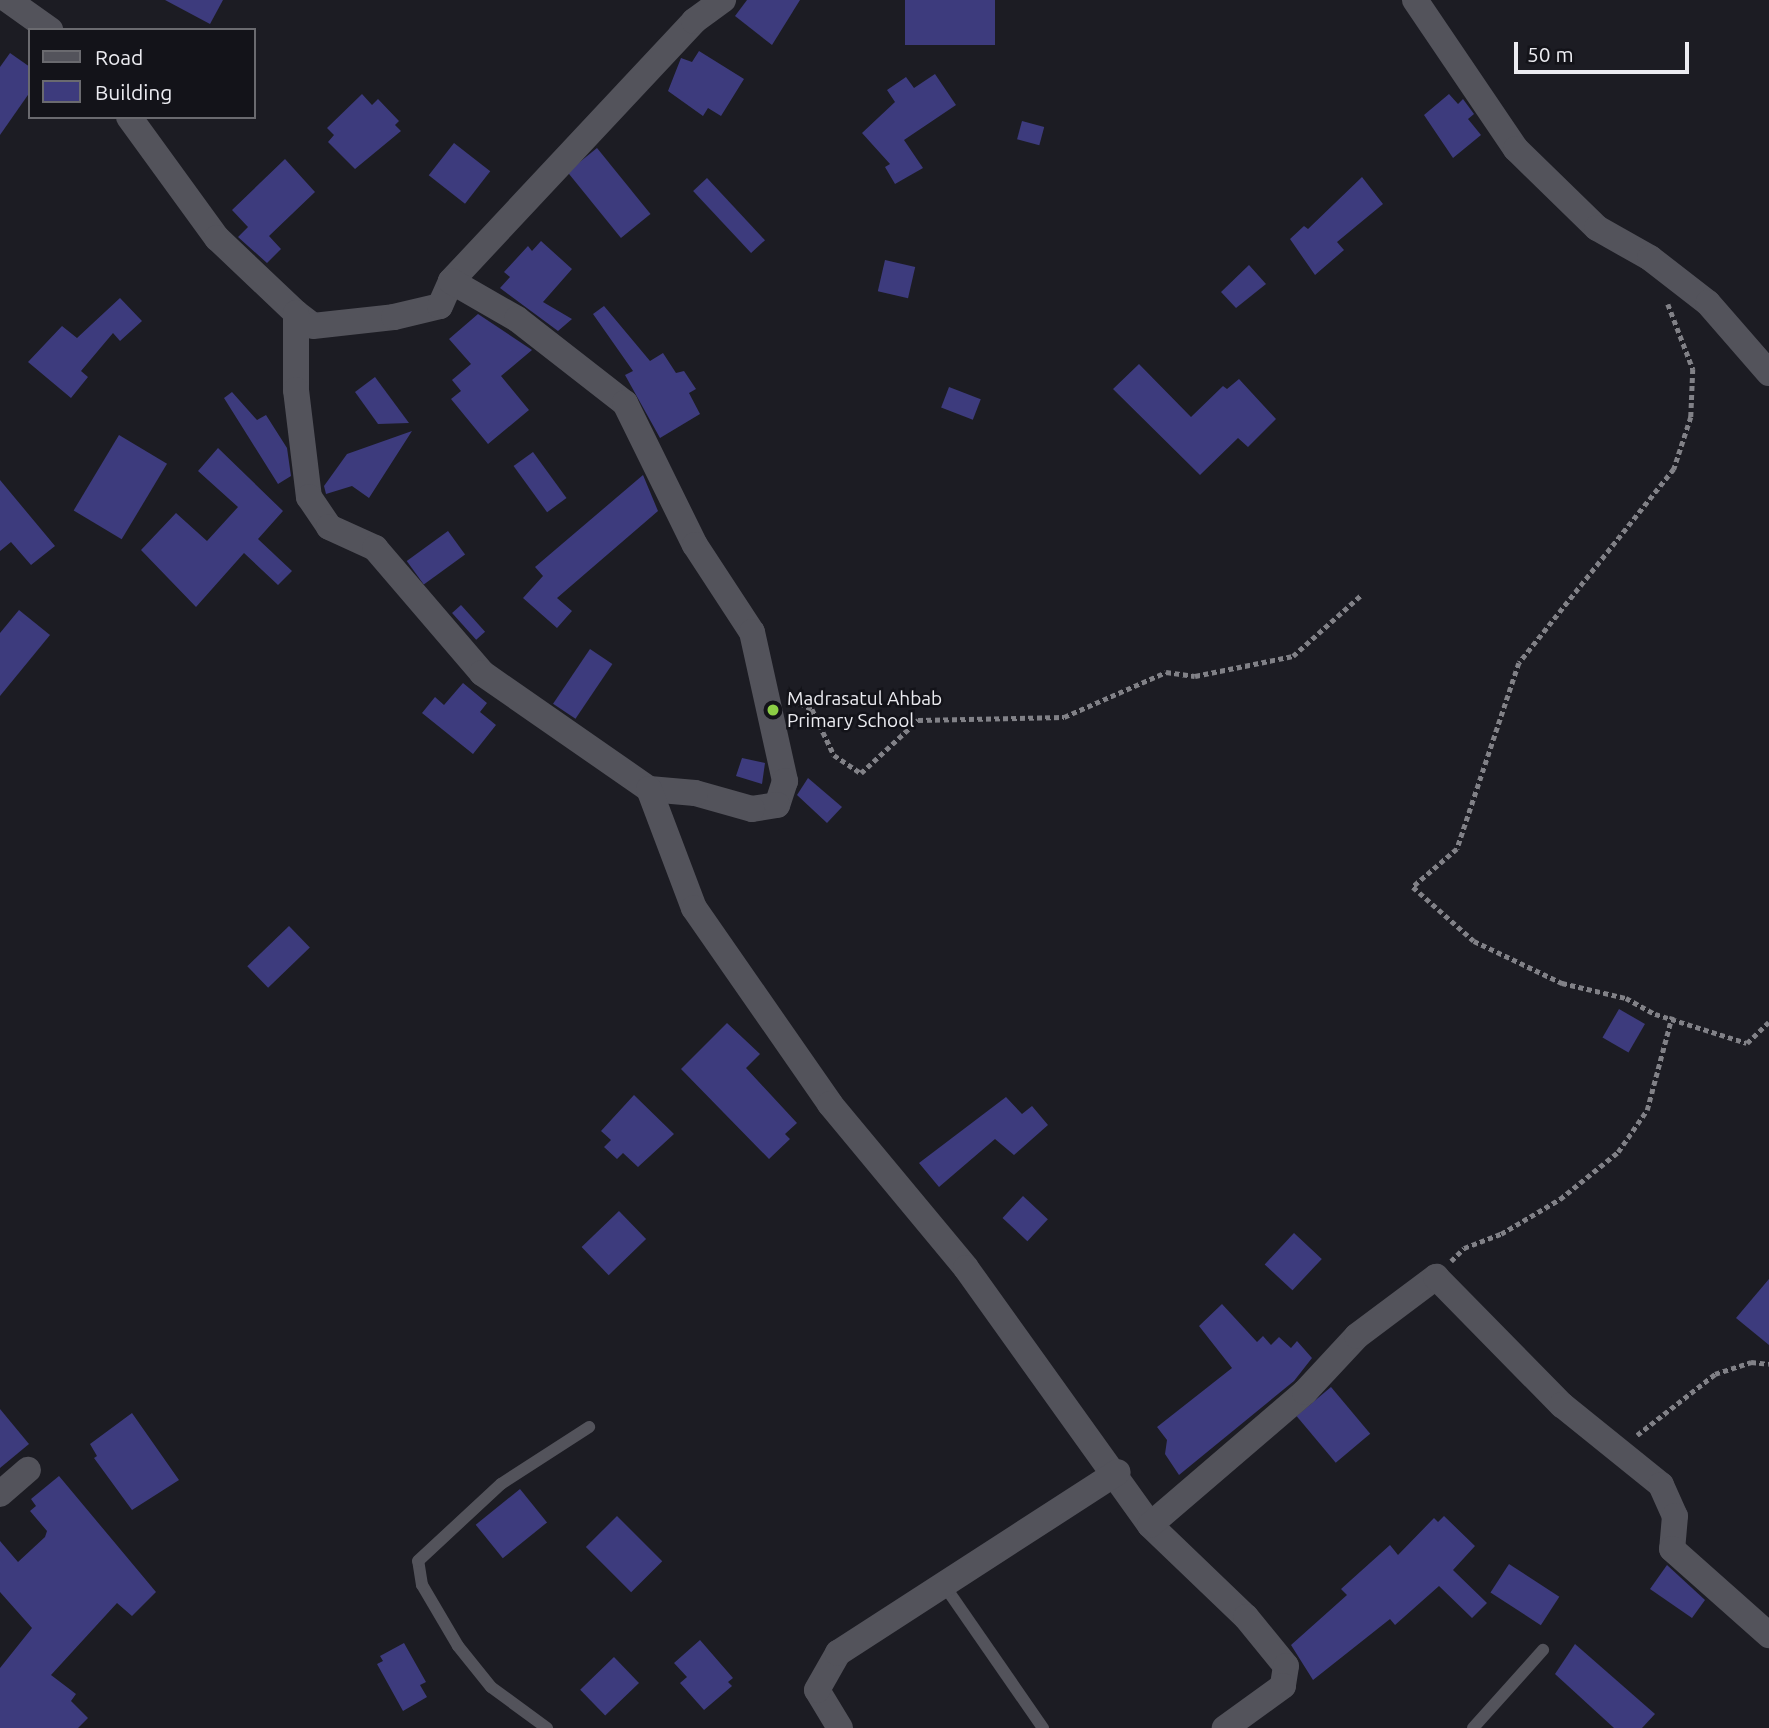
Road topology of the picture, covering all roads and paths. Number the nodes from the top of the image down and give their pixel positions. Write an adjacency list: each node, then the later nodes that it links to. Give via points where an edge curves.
1 (8, 0): 4 (street)
2 (723, 0): 6 (street, via 694,21)
3 (1415, 0): 9 (street, via 1516,149 1597,229 1650,258 1708,303)
4 (47, 28)
5 (130, 119): 8 (street, via 217,238)
6 (451, 281): 8 (street, via 440,306 394,317 313,326); 11 (street, via 517,319 625,402 695,545 752,632)
7 (1664, 295): 13 (path, via 1693,369 1691,417 1674,469 1519,663 1457,849 1412,887 1474,941 1519,966)
8 (296, 313): 12 (street, via 296,390 309,497 329,527 375,548 482,673)
9 (1769, 373)
10 (1360, 596): 11 (path, via 1293,656 1195,676 1166,672 1065,717 918,720 861,773 834,755 811,709 792,699)
11 (767, 698): 12 (street, via 785,781 778,805 752,809 695,793)
12 (649, 789): 20 (street, via 694,908 830,1104 966,1268)
13 (1672, 1016): 14 (path, via 1747,1044); 15 (path, via 1647,1110 1618,1152 1543,1210 1464,1248)
14 (1769, 1022)
15 (1436, 1277): 18 (street, via 1562,1405); 22 (street, via 1357,1336 1305,1392)
16 (1769, 1364): 18 (path, via 1751,1362 1715,1374 1662,1411)
17 (589, 1427): 26 (lane, via 501,1484 418,1561 422,1585 458,1647 491,1688)
18 (1619, 1453): 24 (street, via 1661,1485 1675,1516 1672,1549)
19 (28, 1470): 21 (street)
20 (1118, 1472): 22 (street); 23 (street)
21 (0, 1494)
22 (1150, 1525): 29 (street, via 1246,1616 1286,1666 1283,1686)
23 (944, 1585): 27 (street, via 838,1653 827,1667 817,1690); 28 (lane)
24 (1769, 1635)
25 (1543, 1650): 30 (lane)
26 (547, 1728)
27 (840, 1728)
28 (1043, 1728)
29 (1225, 1728)
30 (1473, 1728)

